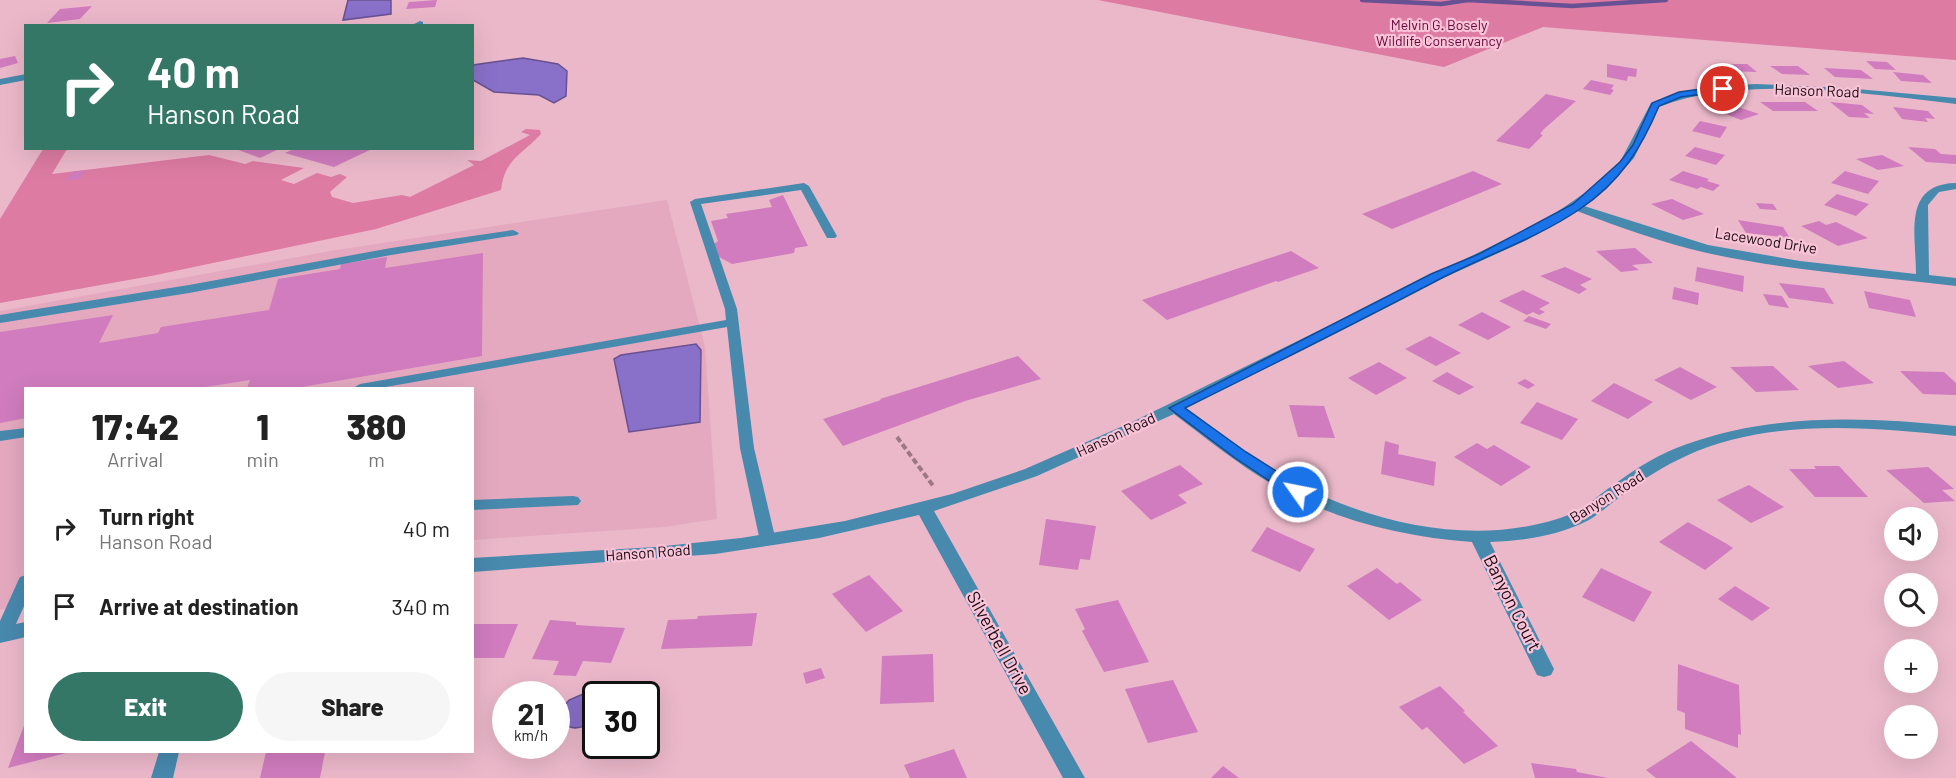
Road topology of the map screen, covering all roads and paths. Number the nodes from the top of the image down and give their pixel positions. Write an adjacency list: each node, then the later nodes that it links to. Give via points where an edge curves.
1 (24, 77): 2 (street)
2 (0, 82)
3 (1956, 100): 5 (street, Hanson Road, via 1817,89 1723,89 1679,94 1656,105 1637,146)
4 (1956, 186): 8 (street, via 1935,189 1922,205)
5 (1577, 207): 8 (street, Lacewood Drive, via 1709,249); 13 (street, Hanson Road, via 1484,257 1435,277)
6 (513, 233): 10 (lane, via 424,244)
7 (831, 236): 11 (lane, via 804,186 695,202)
8 (1923, 278): 9 (street, Lacewood Drive)
9 (1956, 282)
10 (0, 319)
11 (733, 322): 12 (lane); 23 (lane, via 747,448)
12 (366, 387)
13 (1176, 408): 21 (street, Hanson Road, via 1050,465); 22 (street, Banyon Road, via 1298,492 1336,509 1383,523)
14 (1956, 430): 22 (street, Banyon Road, via 1893,424 1838,425 1732,436 1680,454 1580,517 1548,529)
15 (24, 432): 16 (lane)
16 (0, 436)
17 (897, 437): 18 (path)
18 (936, 489)
19 (573, 501): 20 (lane)
20 (474, 505)
21 (924, 508): 23 (street, Hanson Road); 31 (street, Silverbell Drive)
22 (1479, 538): 28 (street, Banyon Court)
23 (768, 541): 24 (street, Hanson Road)
24 (474, 565)
25 (24, 585): 27 (lane)
26 (24, 629): 27 (street)
27 (2, 634)
28 (1544, 669)
29 (169, 753): 30 (street)
30 (162, 778)
31 (1074, 778)

